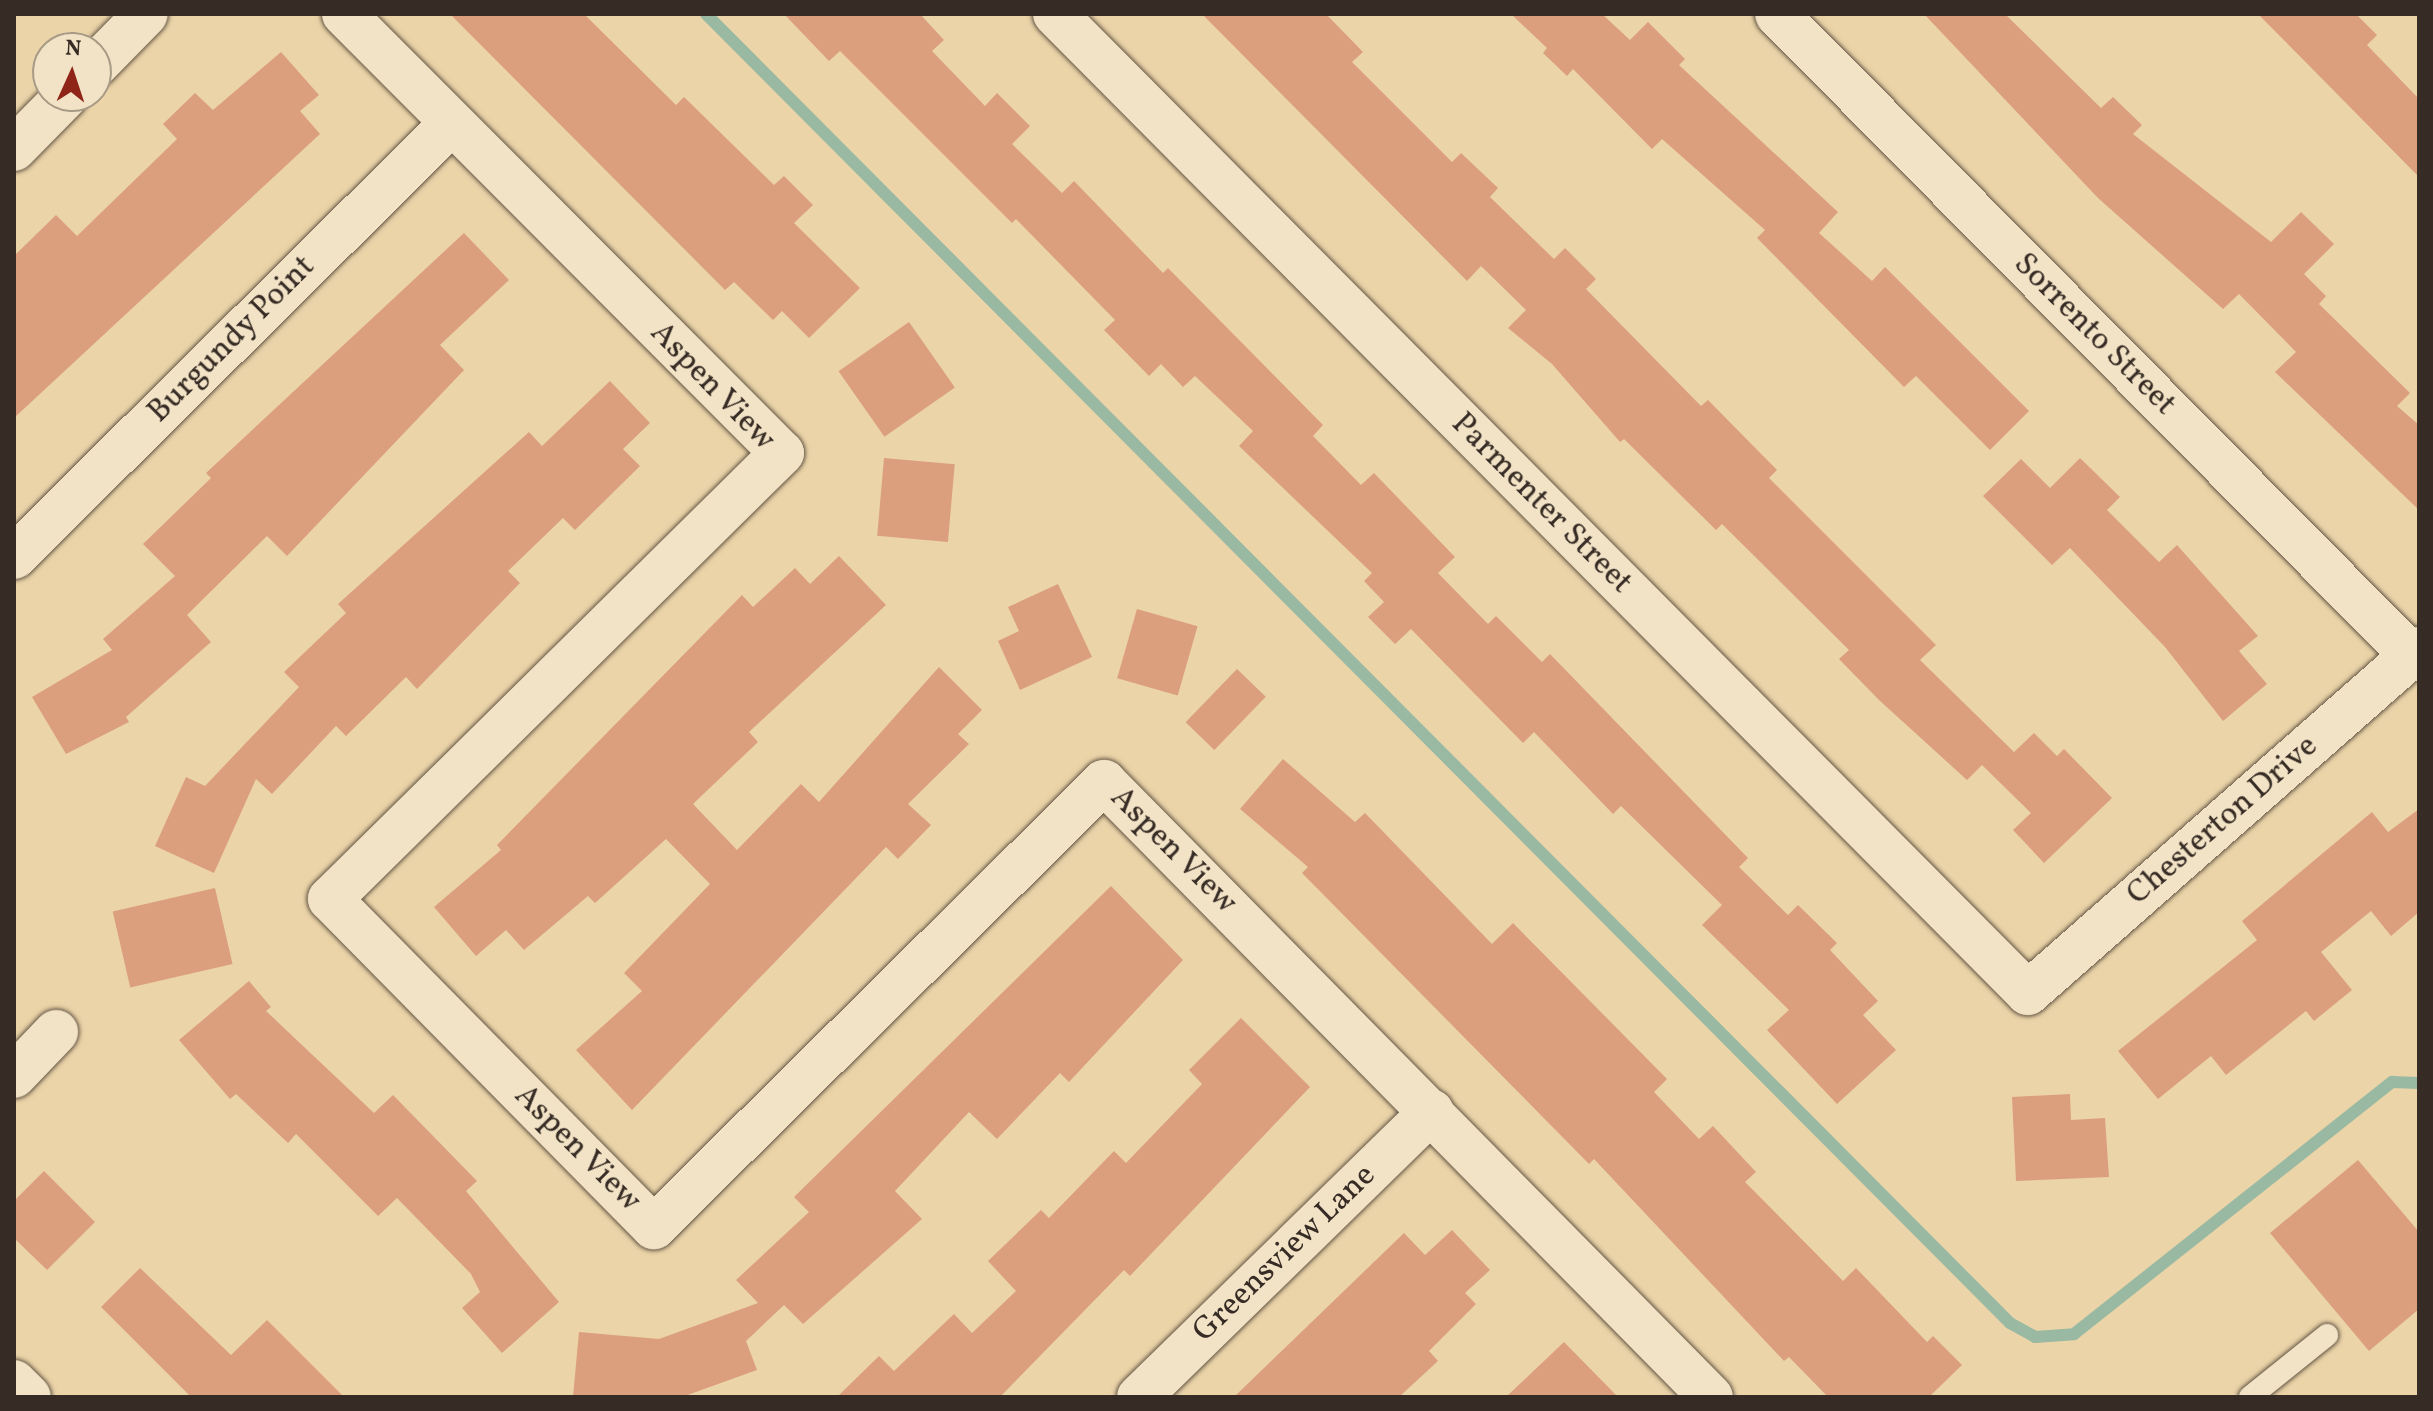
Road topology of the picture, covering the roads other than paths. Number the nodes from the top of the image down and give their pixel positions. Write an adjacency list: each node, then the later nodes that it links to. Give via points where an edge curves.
1 (146, 14): 5 (street)
2 (344, 14): 7 (street, Aspen View)
3 (1055, 14): 11 (street, Parmenter Street)
4 (1777, 14): 10 (street, Sorrento Street)
5 (112, 49)
6 (50, 112): 8 (street)
7 (451, 124): 9 (street, Burgundy Point); 14 (street, Aspen View, via 782,453 330,899 643,1216 654,1227 1104,782)
8 (14, 149)
9 (14, 557)
10 (2415, 652): 11 (street, Chesterton Drive)
11 (2028, 993)
12 (56, 1032): 13 (street)
13 (14, 1076)
14 (1432, 1111): 18 (street, Greensview Lane); 19 (street, Aspen View)
15 (2327, 1335): 20 (lane)
16 (14, 1382): 17 (street)
17 (29, 1397)
18 (1139, 1397)
19 (1711, 1397)
20 (2250, 1397)

